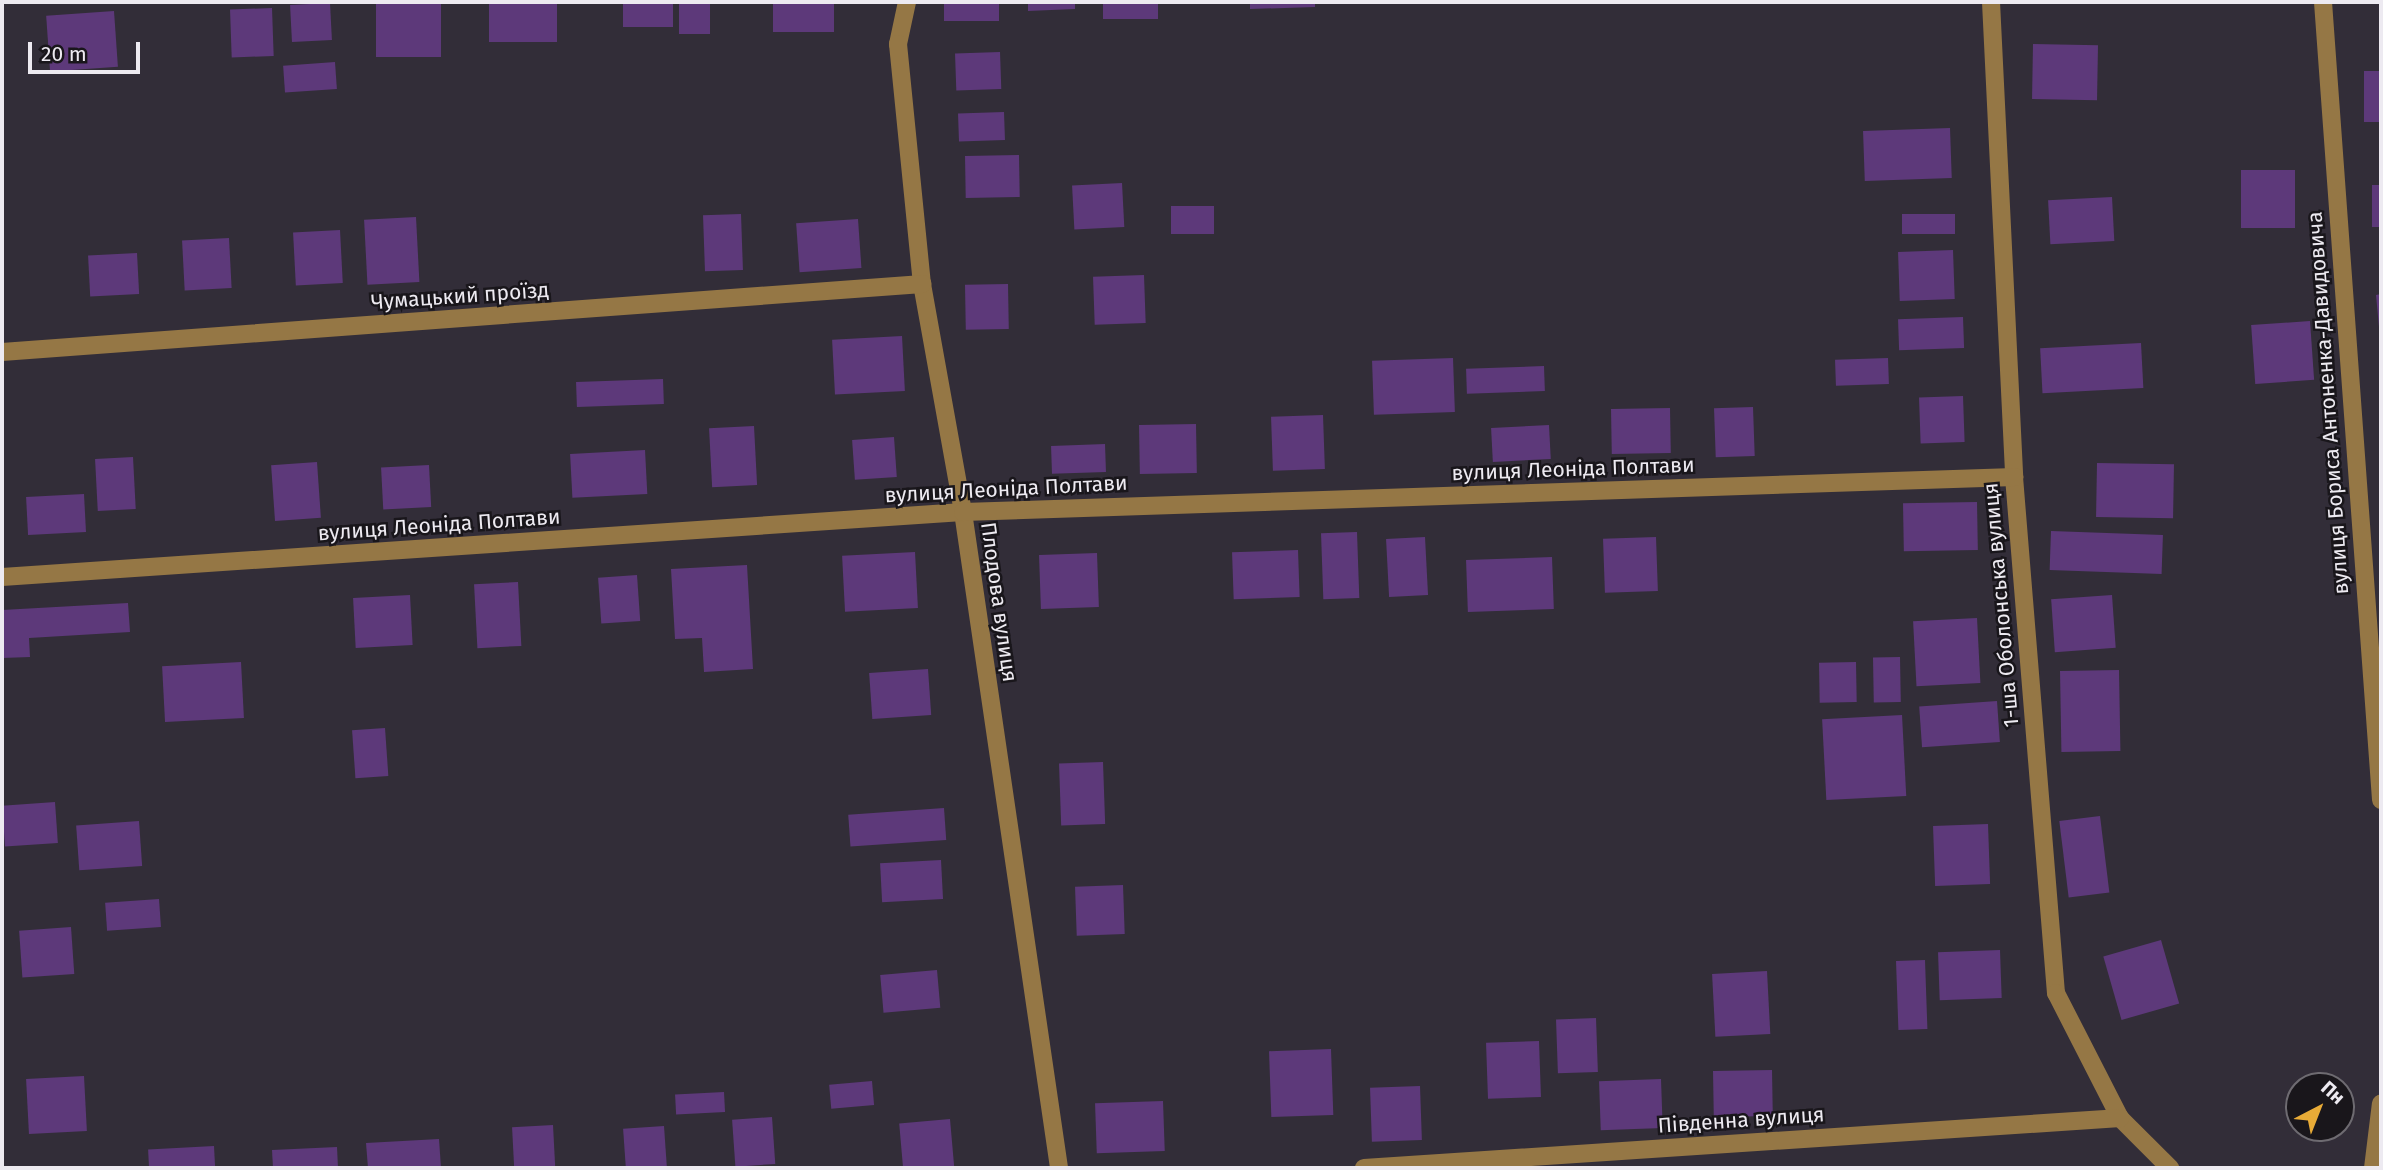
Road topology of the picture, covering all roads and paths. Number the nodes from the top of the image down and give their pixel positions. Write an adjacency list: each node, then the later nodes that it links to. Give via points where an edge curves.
1 (907, 2): 4 (street, Плодова вулиця, via 898,44)
2 (1991, 2): 6 (street, 1-ша Оболонська вулиця)
3 (2323, 2): 9 (street, вулиця Бориса Антоненка-Давидовича)
4 (922, 285): 5 (street, Чумацький проїзд); 7 (street, Плодова вулиця)
5 (2, 352)
6 (2014, 477): 7 (street, вулиця Леоніда Полтави); 12 (street, 1-ша Оболонська вулиця, via 2056,993)
7 (963, 512): 8 (street, вулиця Леоніда Полтави); 13 (street, Плодова вулиця)
8 (2, 577)
9 (2380, 772): 10 (street, вулиця Бориса Антоненка-Давидовича)
10 (2381, 800)
11 (2381, 1103): 16 (street)
12 (2120, 1118): 14 (street, Південна вулиця); 15 (street, 1-ша Оболонська вулиця)
13 (1059, 1168)
14 (1364, 1168)
15 (2170, 1168)
16 (2373, 1168)

